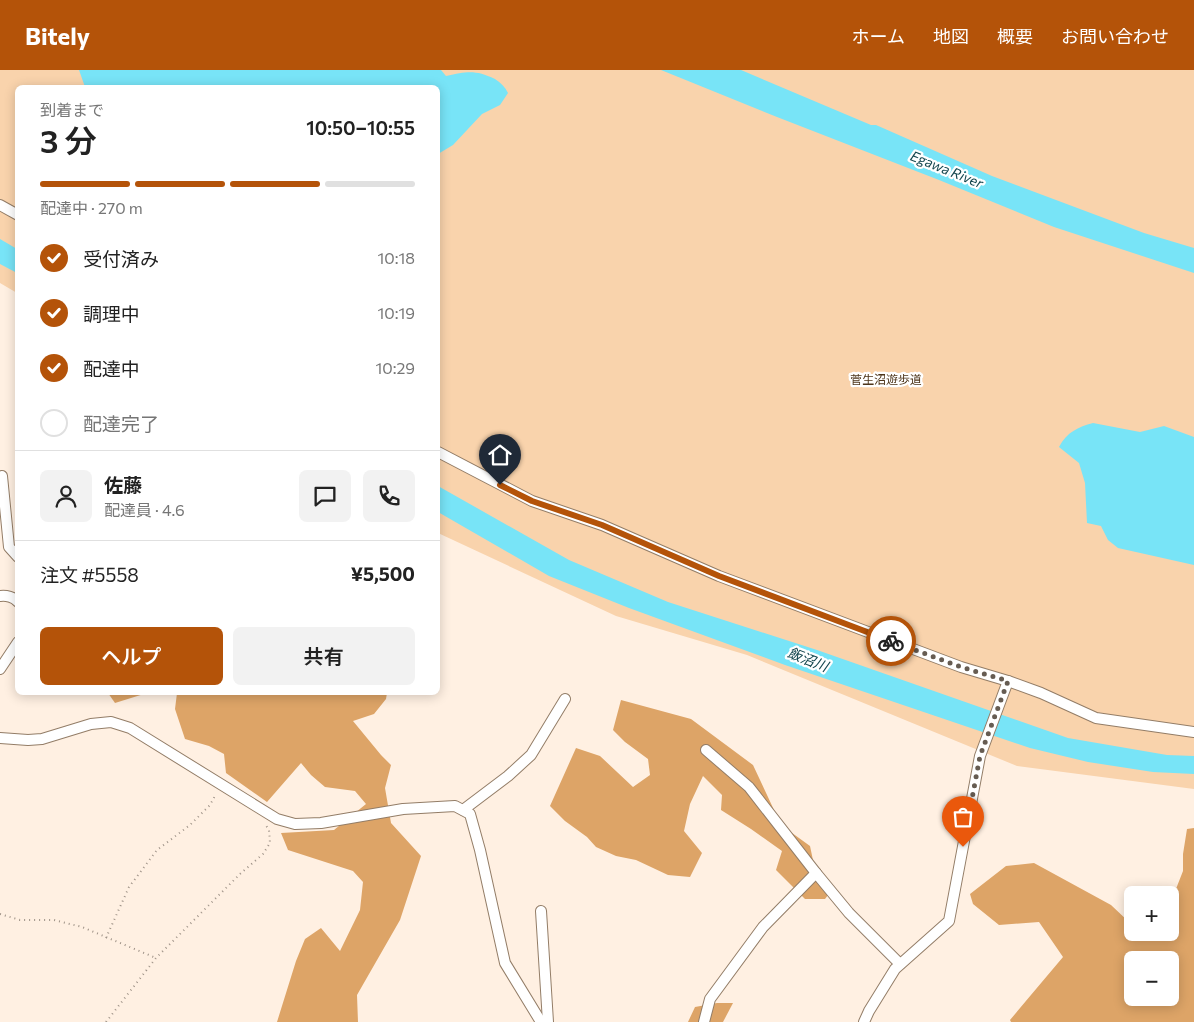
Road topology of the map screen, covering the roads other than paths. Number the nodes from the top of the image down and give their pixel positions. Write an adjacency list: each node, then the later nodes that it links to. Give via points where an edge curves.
1 (0, 205): 2 (street)
2 (15, 213)
3 (440, 453): 10 (street, via 532,501 602,525 728,580)
4 (2, 476): 5 (street, via 9,547)
5 (15, 554)
6 (0, 596): 7 (street)
7 (15, 599)
8 (15, 646): 9 (street)
9 (0, 669)
10 (1007, 684): 12 (street, via 1041,693 1096,718); 18 (street, via 980,756 948,921)
11 (565, 699): 15 (street, via 531,755)
12 (1194, 732)
13 (0, 738): 15 (street, via 42,739 91,724 111,722 130,728 277,819 295,824 321,823 403,809 455,806)
14 (706, 750): 16 (street, via 749,787)
15 (463, 810): 19 (street, via 470,814 480,850 505,963)
16 (816, 873): 18 (street, via 849,913); 21 (street, via 763,928 710,999)
17 (541, 911): 20 (street)
18 (900, 964): 22 (street)
19 (541, 1022)
20 (548, 1022)
21 (704, 1022)
22 (864, 1022)

